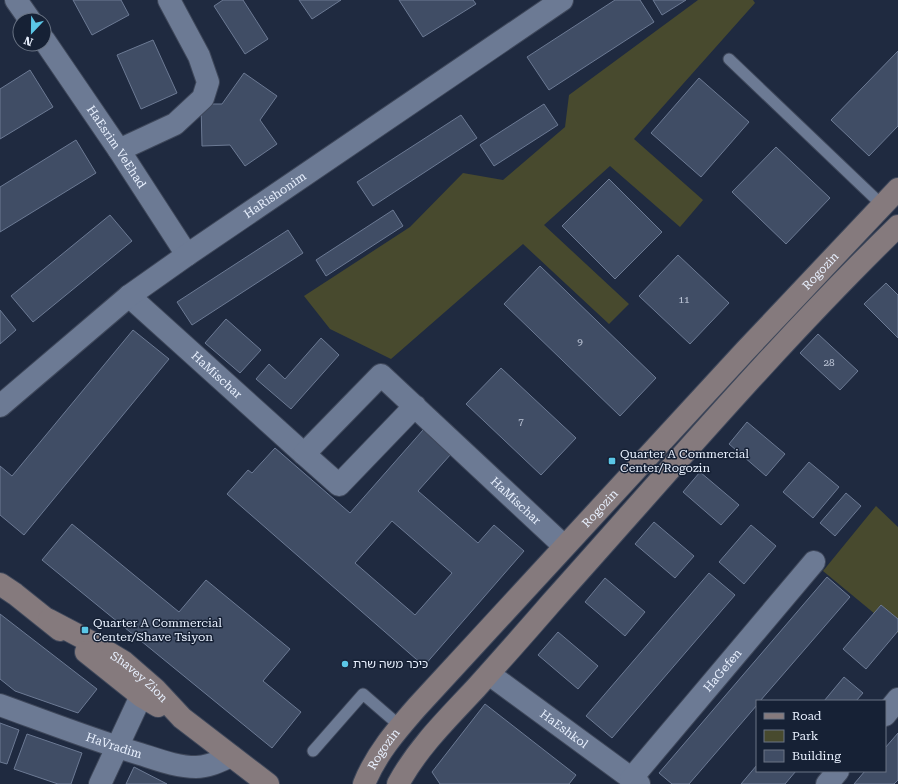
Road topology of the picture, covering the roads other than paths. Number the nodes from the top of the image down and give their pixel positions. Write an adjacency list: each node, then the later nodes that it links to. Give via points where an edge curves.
1 (16, 0): 4 (street)
2 (169, 0): 7 (street, via 199,56 208,82 203,98 175,124)
3 (562, 0): 11 (street, HaRishonim)
4 (24, 12)
5 (52, 52): 7 (street, HaEsrim VeEhad)
6 (729, 59): 9 (lane)
7 (118, 150): 11 (street, HaEsrim VeEhad)
8 (898, 189): 9 (street, Rogozin)
9 (882, 206): 16 (street, Rogozin)
10 (898, 226): 21 (street, Rogozin, via 747,384)
11 (187, 255): 12 (street, HaRishonim)
12 (129, 296): 13 (street, HaRishonim); 15 (street, HaMischar)
13 (0, 406)
14 (415, 406): 15 (street, HaMischar, via 381,375); 15 (street, HaMischar, via 339,485); 16 (street, HaMischar)
15 (304, 454)
16 (564, 546): 27 (street, Rogozin)
17 (814, 562): 33 (street, HaGefen)
18 (0, 576): 19 (street, Shavey Zion)
19 (8, 589): 20 (street, Shavey Zion)
20 (49, 620): 22 (street, Shavey Zion); 26 (street, Shavey Zion, via 124,662 155,689)
21 (489, 674): 33 (street, HaEshkol); 37 (street, Rogozin, via 432,736 413,759)
22 (141, 696): 26 (street, Shavey Zion); 28 (street)
23 (898, 699): 25 (street)
24 (0, 705): 28 (street, HaVradim)
25 (886, 714)
26 (182, 718): 30 (street, Shavey Zion)
27 (400, 726): 29 (lane, via 363,694); 32 (street, Rogozin)
28 (117, 747): 30 (street, HaVradim, via 184,766 206,766); 35 (street)
29 (312, 751)
30 (231, 756): 34 (street, Shavey Zion)
31 (837, 772): 38 (street)
32 (367, 776): 36 (street, Rogozin)
33 (635, 781)
34 (266, 783)
35 (100, 784)
36 (354, 784)
37 (398, 784)
38 (827, 784)

